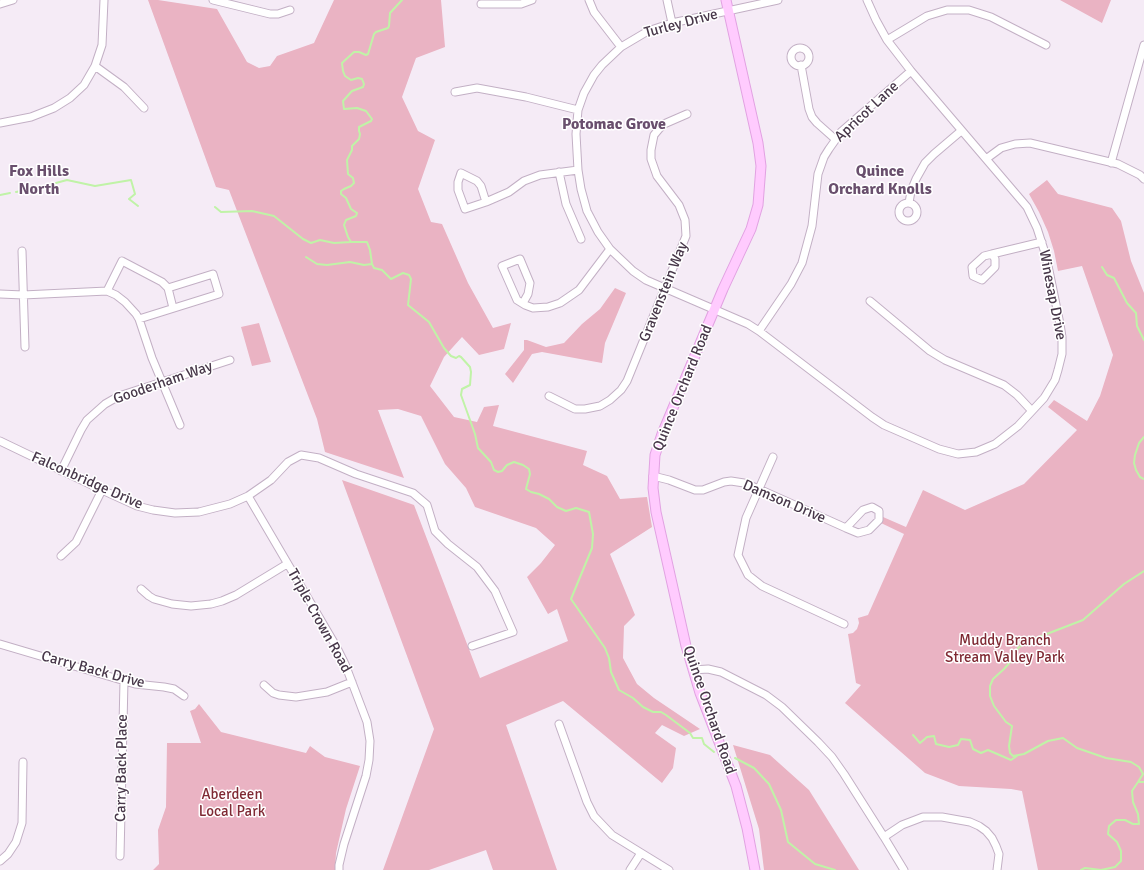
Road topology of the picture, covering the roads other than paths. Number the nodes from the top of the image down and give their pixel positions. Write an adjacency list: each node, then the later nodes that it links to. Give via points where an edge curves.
1 (13, 0): 10 (street)
2 (104, 0): 19 (street, via 102,45)
3 (214, 0): 12 (street, via 270,14)
4 (532, 0): 11 (street, via 520,4)
5 (589, 0): 18 (street, via 594,12)
6 (667, 0): 14 (street)
7 (726, 0): 13 (street, Quince Orchard Road)
8 (778, 0): 13 (street, Turley Drive)
9 (867, 0): 15 (street, Winesap Drive)
10 (0, 4)
11 (481, 4)
12 (290, 10)
13 (730, 11): 14 (street, Turley Drive); 50 (street, Quince Orchard Road, via 758,143 760,189 752,229)
14 (672, 23): 18 (street, Turley Drive, via 648,31)
15 (887, 40): 16 (street, via 927,16 947,10 969,10 991,17); 21 (street, Winesap Drive)
16 (1046, 45)
17 (1144, 45): 22 (street)
18 (621, 47): 25 (street, Turley Drive, via 594,75)
19 (95, 66): 24 (street, via 124,87); 27 (street, via 84,85 54,108 31,117)
20 (801, 66): 29 (street, via 812,117)
21 (911, 71): 28 (street, Winesap Drive); 29 (street, Apricot Lane)
22 (1140, 72): 31 (street)
23 (455, 92): 25 (street, via 477,88)
24 (144, 108)
25 (578, 110): 32 (street, Turley Drive)
26 (687, 114): 43 (street, Gravenstein Way, via 658,129 651,150 651,159 657,176 679,205 686,228 684,243)
27 (0, 124)
28 (961, 131): 30 (street, Winesap Drive); 36 (street, via 925,163 913,185)
29 (835, 139): 52 (street, Apricot Lane, via 824,157 818,174 812,226 802,263 792,284)
30 (986, 159): 31 (street, via 1001,148 1030,143); 38 (street, Winesap Drive, via 1026,208)
31 (1111, 163): 34 (street, via 1118,164)
32 (578, 170): 33 (street); 39 (street, Turley Drive, via 587,210)
33 (559, 172): 35 (street, via 524,181 509,192); 37 (street, via 566,204)
34 (1144, 179)
35 (486, 202): 35 (street, via 465,209 458,190 461,173 477,181)
36 (909, 203)
37 (581, 239)
38 (1042, 242): 41 (street); 57 (street, Winesap Drive, via 1060,324 1062,354 1055,380)
39 (610, 249): 43 (street, Turley Drive, via 633,271); 48 (street, via 579,290 560,303 533,308)
40 (22, 251): 46 (street)
41 (992, 254)
42 (168, 288): 44 (street, via 162,282 122,261); 49 (street); 49 (street, via 213,274 219,294)
43 (665, 288): 50 (street, Turley Drive); 56 (street, Gravenstein Way, via 627,381 610,400 600,406 575,409)
44 (107, 291): 46 (street); 51 (street, via 125,302)
45 (0, 294): 46 (street)
46 (23, 295): 53 (street)
47 (870, 301): 57 (street, via 930,351 1004,385)
48 (522, 303): 48 (street, via 517,300 502,266 520,259 530,283 528,294)
49 (173, 308): 51 (street)
50 (715, 309): 52 (street, Winesap Drive); 62 (street, Quince Orchard Road, via 662,434 655,456)
51 (139, 319): 55 (street)
52 (759, 331): 57 (street, Winesap Drive, via 872,417 939,449 958,454 986,448 1004,438)
53 (25, 347)
54 (230, 360): 55 (street, Gooderham Way)
55 (162, 382): 58 (street); 61 (street, Gooderham Way, via 120,396 95,412 80,430)
56 (549, 396)
57 (1032, 411)
58 (180, 425)
59 (0, 441): 61 (street, Falconbridge Drive)
60 (773, 457): 63 (street)
61 (61, 471): 64 (street, Falconbridge Drive)
62 (653, 476): 63 (street, Damson Drive, via 695,490 732,481); 73 (street, Quince Orchard Road, via 656,512)
63 (759, 489): 66 (street, Damson Drive); 70 (street, via 746,518 738,554 748,575 762,586)
64 (102, 490): 65 (street, Falconbridge Drive, via 137,506 175,513 215,509); 67 (street, via 76,542)
65 (248, 496): 68 (street, Triple Crown Road); 72 (street, Falconbridge Drive, via 271,480 288,462 301,456 319,458 356,474 413,493 427,505 435,531 477,567 495,591 513,632)
66 (846, 528): 66 (street, Damson Drive, via 858,533 869,530 879,520 879,511 872,507 863,510)
67 (60, 556)
68 (287, 564): 69 (street, via 236,595 211,604 172,604 154,599); 75 (street, Triple Crown Road, via 336,646)
69 (141, 589)
70 (844, 624)
71 (0, 644): 74 (street, Carry Back Drive)
72 (472, 646)
73 (692, 670): 80 (street, via 708,669 721,672 766,695 782,707 832,757); 87 (street, Quince Orchard Road, via 736,786)
74 (124, 681): 77 (street, Carry Back Drive, via 174,689); 82 (street, Carry Back Place)
75 (352, 682): 76 (street, via 327,692 296,697 273,693); 84 (street, Triple Crown Road, via 367,722 370,741 366,776 344,844)
76 (264, 685)
77 (184, 696)
78 (559, 724): 81 (street, via 594,816 612,835)
79 (23, 762): 83 (street, via 22,823 16,842)
80 (884, 836): 88 (street); 89 (street, via 902,825 923,817 942,817 970,822 979,826 992,838 999,854)
81 (641, 853): 85 (street); 86 (street)
82 (120, 856)
83 (0, 860)
84 (339, 870)
85 (630, 870)
86 (669, 870)
87 (755, 870)
88 (904, 870)
89 (997, 870)

